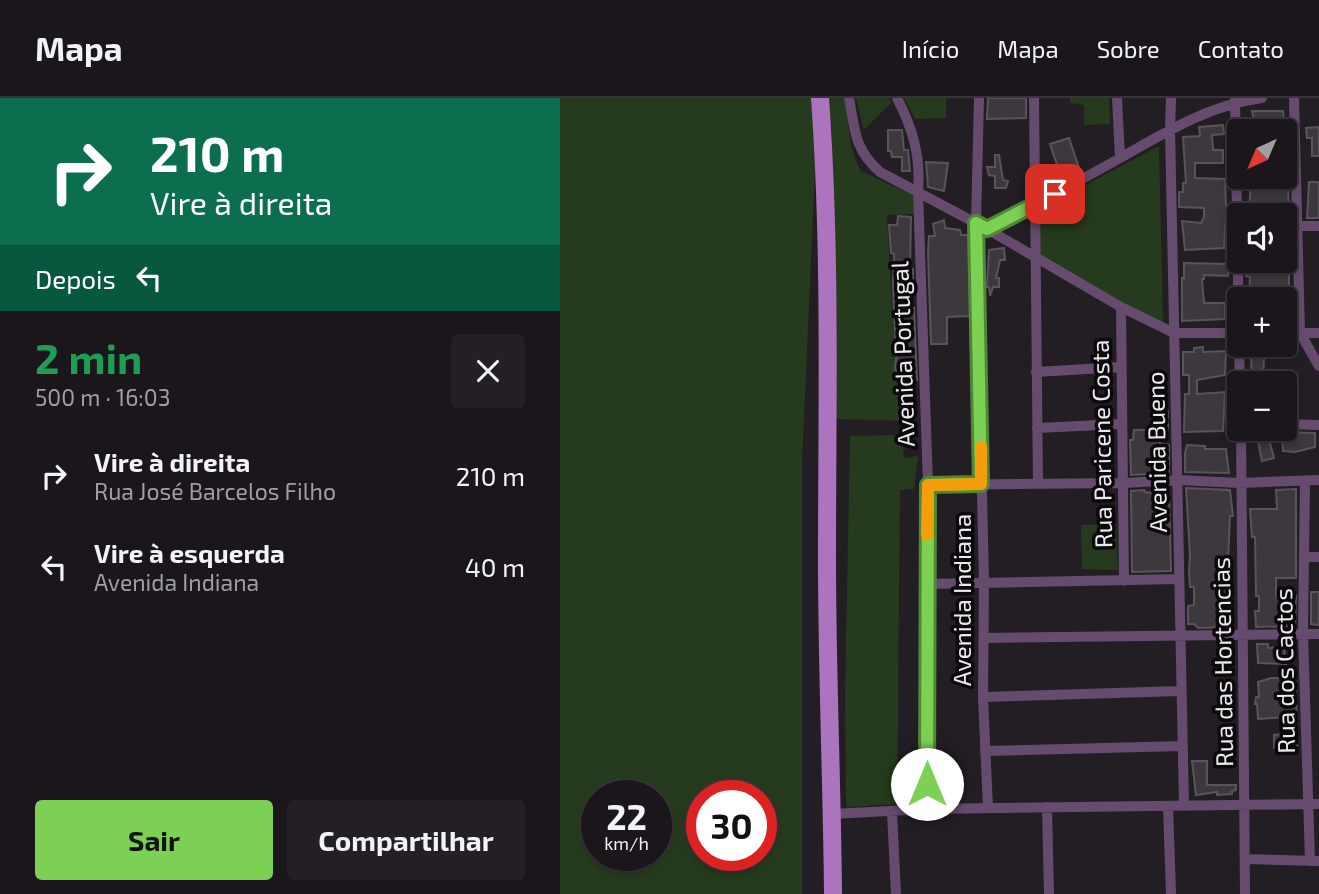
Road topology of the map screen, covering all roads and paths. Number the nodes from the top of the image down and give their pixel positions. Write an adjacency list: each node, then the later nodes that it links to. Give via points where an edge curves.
1 (820, 98): 65 (main road)
2 (849, 98): 13 (street, via 866,160)
3 (897, 98): 13 (street, Avenida Portugal, via 917,148)
4 (979, 98): 17 (street, Avenida Indiana)
5 (1034, 98): 16 (street)
6 (1116, 98): 12 (street)
7 (1171, 98): 11 (street, Avenida Bueno)
8 (1262, 98): 10 (street)
9 (1294, 98): 15 (street)
10 (1235, 100): 11 (street); 14 (street)
11 (1170, 129): 12 (street); 24 (street, Avenida Bueno)
12 (1120, 158): 16 (street)
13 (918, 192): 17 (street); 41 (street, Avenida Portugal)
14 (1237, 203)
15 (1296, 203)
16 (1033, 205): 17 (street); 20 (street)
17 (981, 226): 20 (street); 40 (street, Avenida Indiana)
18 (1297, 226): 19 (street); 22 (street)
19 (1319, 226)
20 (1035, 257): 21 (street); 28 (street)
21 (1121, 307): 24 (street); 27 (street, Rua Paricene Costa)
22 (1300, 333): 23 (street); 26 (street)
23 (1319, 333)
24 (1174, 334): 25 (street); 34 (street, Avenida Bueno)
25 (1227, 334)
26 (1319, 366)
27 (1121, 367): 28 (street); 29 (street, Rua Paricene Costa)
28 (1037, 372): 32 (street)
29 (1121, 424): 32 (street); 38 (street, Rua Paricene Costa)
30 (1297, 424): 31 (street)
31 (1319, 425)
32 (1037, 428): 37 (street)
33 (1241, 441): 39 (street, Rua das Hortencias)
34 (1178, 480): 38 (street); 39 (street); 44 (street, Avenida Bueno)
35 (1319, 480): 36 (street)
36 (1305, 481): 39 (street); 42 (street, Rua dos Cactos)
37 (1038, 483): 38 (street); 40 (street)
38 (1124, 483): 45 (street, Rua Paricene Costa)
39 (1240, 483): 49 (street, Rua das Hortencias)
40 (981, 484): 41 (street); 46 (street, Avenida Indiana)
41 (928, 485): 47 (street, Avenida Portugal)
42 (1304, 557): 43 (street); 48 (street, Rua dos Cactos)
43 (1319, 557)
44 (1179, 579): 45 (street); 51 (street, Avenida Bueno)
45 (1124, 581): 46 (street)
46 (984, 582): 47 (street); 52 (street, Avenida Indiana)
47 (926, 584): 63 (street, Avenida Portugal)
48 (1303, 633): 49 (street); 50 (street); 58 (street, Rua dos Cactos)
49 (1244, 634): 51 (street); 57 (street, Rua das Hortencias)
50 (1319, 634)
51 (1179, 636): 52 (street); 53 (street, Avenida Bueno)
52 (984, 638): 54 (street, Avenida Indiana)
53 (1181, 691): 54 (street); 55 (street, Avenida Bueno)
54 (983, 697): 56 (street, Avenida Indiana)
55 (1182, 746): 56 (street); 60 (street, Avenida Bueno)
56 (985, 751): 62 (street, Avenida Indiana)
57 (1245, 805): 58 (street); 60 (street); 66 (street, Rua das Hortencias)
58 (1314, 805): 67 (street, Rua dos Cactos)
59 (1168, 806): 60 (street); 61 (street); 71 (street)
60 (1184, 806)
61 (1048, 807): 62 (street); 70 (street)
62 (988, 808): 63 (street)
63 (927, 809): 64 (street)
64 (892, 812): 65 (street); 69 (street)
65 (832, 814): 68 (main road)
66 (1246, 859): 67 (street); 72 (street, Rua das Hortencias)
67 (1315, 861)
68 (833, 894)
69 (895, 894)
70 (1049, 894)
71 (1171, 894)
72 (1245, 894)

